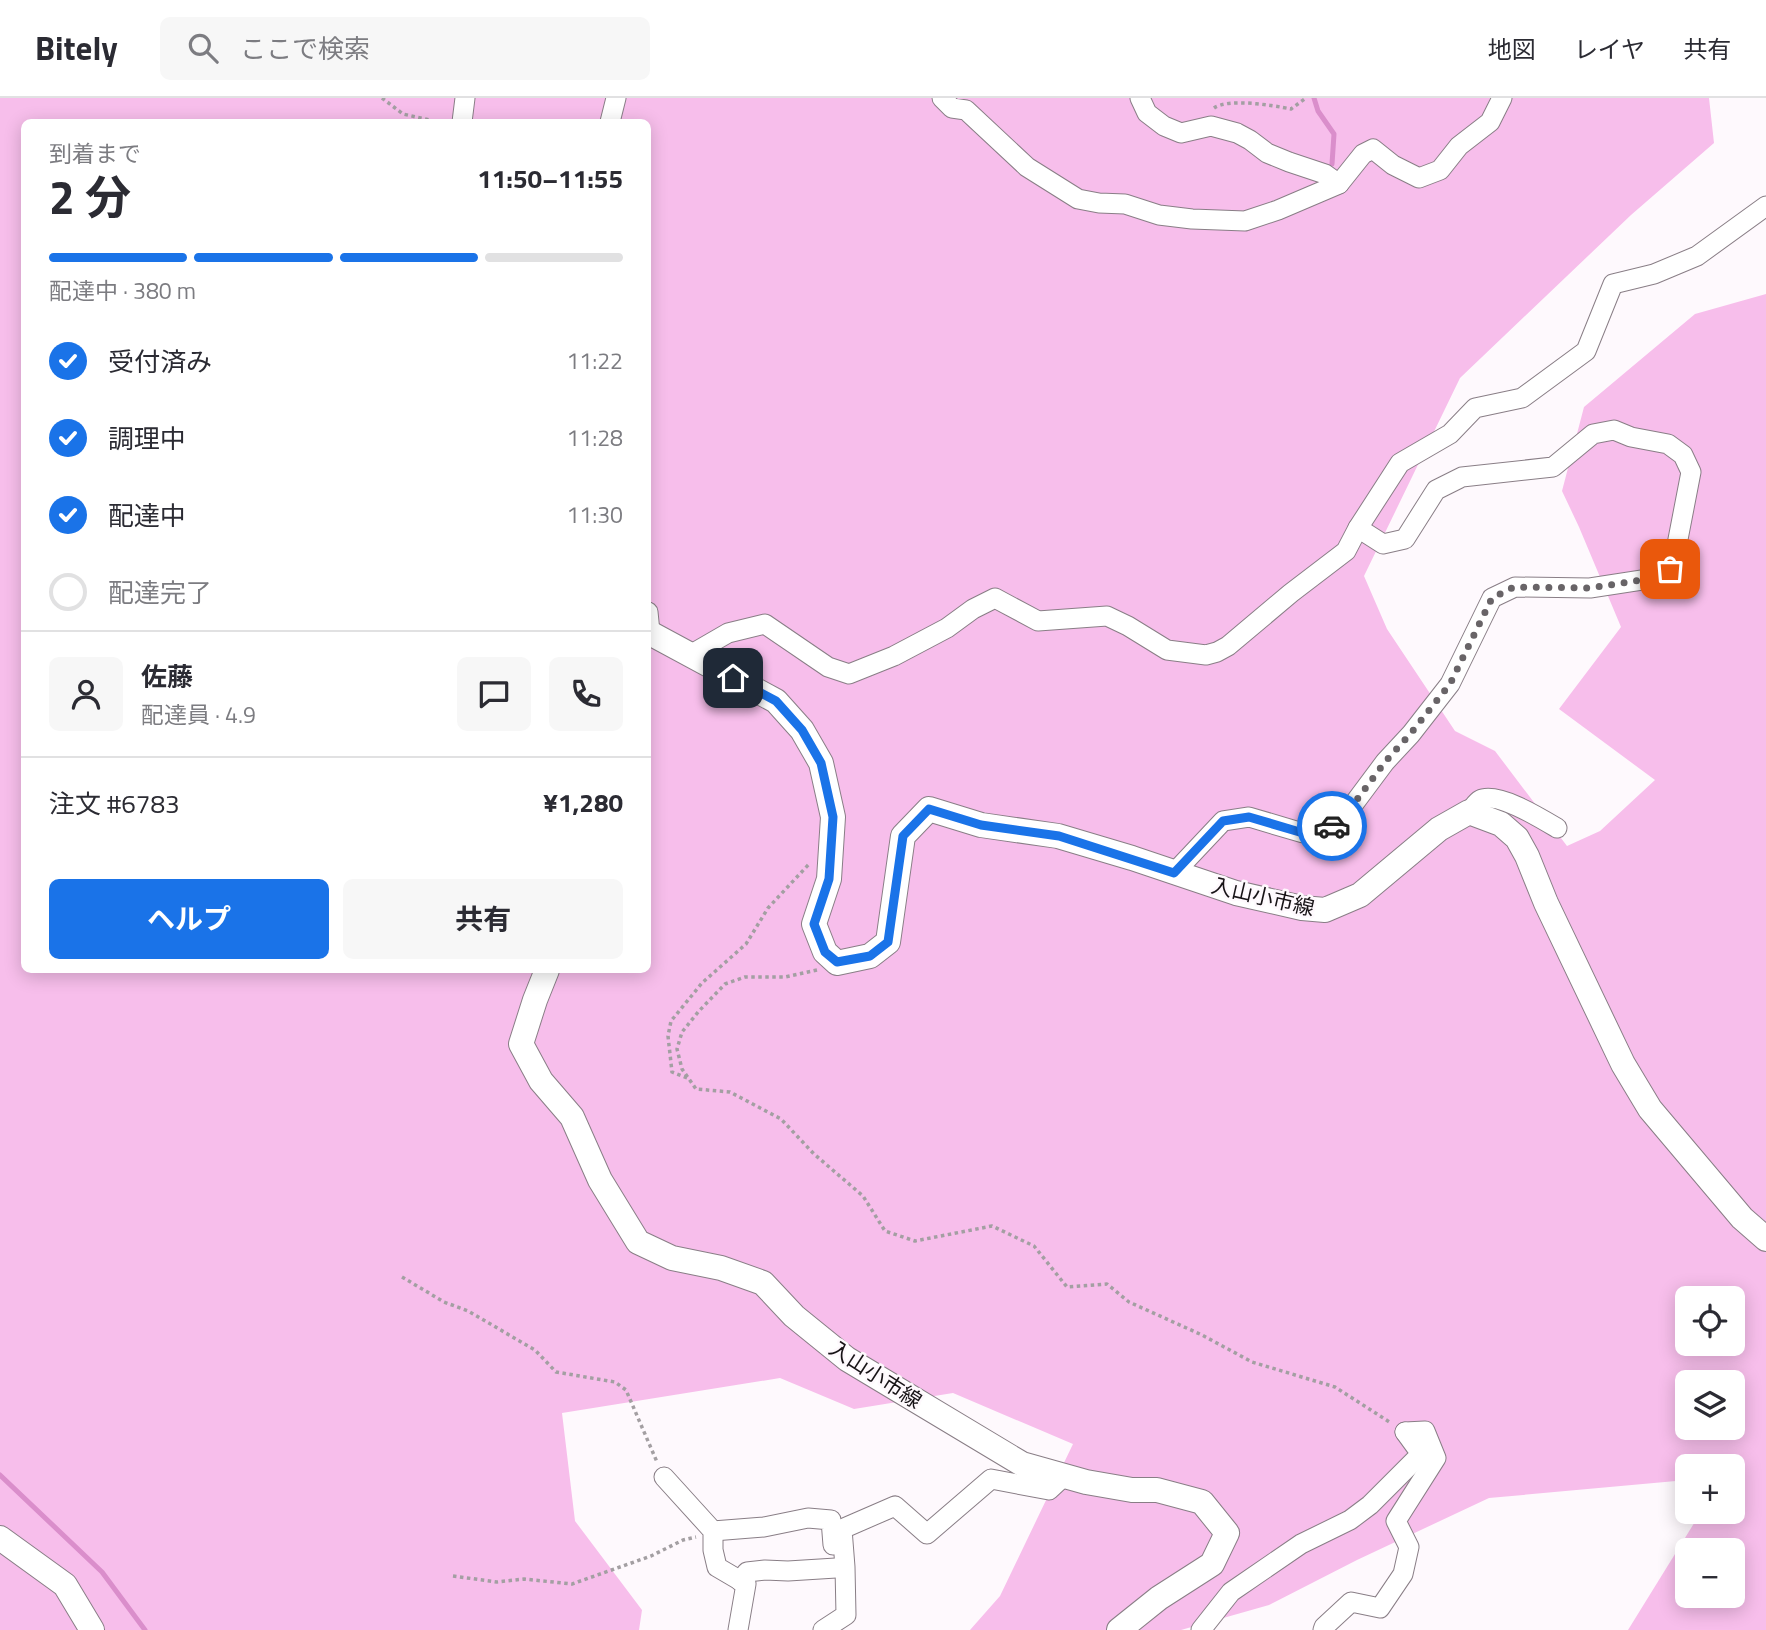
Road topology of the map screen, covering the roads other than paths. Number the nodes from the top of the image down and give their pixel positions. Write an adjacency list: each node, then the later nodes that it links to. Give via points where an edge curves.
1 (465, 98): 6 (street)
2 (616, 98): 7 (street)
3 (943, 98): 8 (street, via 952,108 966,110 1027,167 1078,199 1125,204 1158,215 1245,220)
4 (1140, 98): 8 (street, via 1147,113 1164,126 1181,133 1211,126 1237,133 1267,153 1325,174)
5 (1502, 98): 8 (street, via 1490,122 1459,146 1440,170 1419,178 1373,149 1363,154)
6 (462, 119)
7 (611, 119)
8 (1339, 184)
9 (1766, 206): 10 (street, via 1697,256 1613,284 1586,351 1522,398 1475,408 1450,434 1400,463)
10 (1358, 528): 12 (street, via 1346,551 1228,646 1206,655 1167,650 1107,616 1038,621 995,598 894,656 849,674 828,667 765,624 728,633); 15 (street, via 1384,544 1405,539 1436,490 1462,477 1553,467 1593,434 1614,430 1668,444 1683,455 1692,472 1670,569 1655,578 1590,588 1514,587 1492,598 1450,684 1347,813 1328,830 1303,833 1249,817 1223,821)
11 (651, 627): 12 (main road)
12 (690, 655): 15 (main road, 入山小市線, via 776,701 802,730 821,763 833,817 829,879 814,924 825,952 837,962 870,956 888,942 903,836 929,809 981,825 1059,836)
13 (1469, 812): 14 (street, via 1480,800 1491,798 1520,807); 15 (main road, 入山小市線, via 1439,829 1360,895 1325,911 1236,893); 17 (main road, via 1501,824 1517,838 1643,1098 1742,1218)
14 (1557, 828)
15 (1174, 873)
16 (546, 973): 18 (main road, 入山小市線, via 521,1044 541,1081 572,1117 600,1180 638,1242 672,1258 762,1283 847,1359 1022,1464)
17 (1766, 1239)
18 (1064, 1476): 22 (street, via 1049,1490 991,1479 927,1534 895,1506 842,1529); 27 (main road, 入山小市線, via 1202,1502 1227,1533 1212,1564)
19 (664, 1477): 20 (street)
20 (713, 1531): 22 (street, via 808,1518 831,1520); 23 (street, via 717,1567)
21 (0, 1538): 24 (main road, via 65,1585)
22 (841, 1567): 23 (street, via 747,1572); 26 (street, via 846,1615)
23 (740, 1581): 25 (street, via 746,1584)
24 (92, 1630)
25 (738, 1630)
26 (823, 1630)
27 (1119, 1630)
28 (1201, 1630): 29 (street, via 1231,1592 1301,1544 1370,1505 1421,1454 1405,1432 1425,1431 1436,1458 1395,1521 1409,1547 1403,1574 1380,1608 1351,1602)
29 (1323, 1630)

